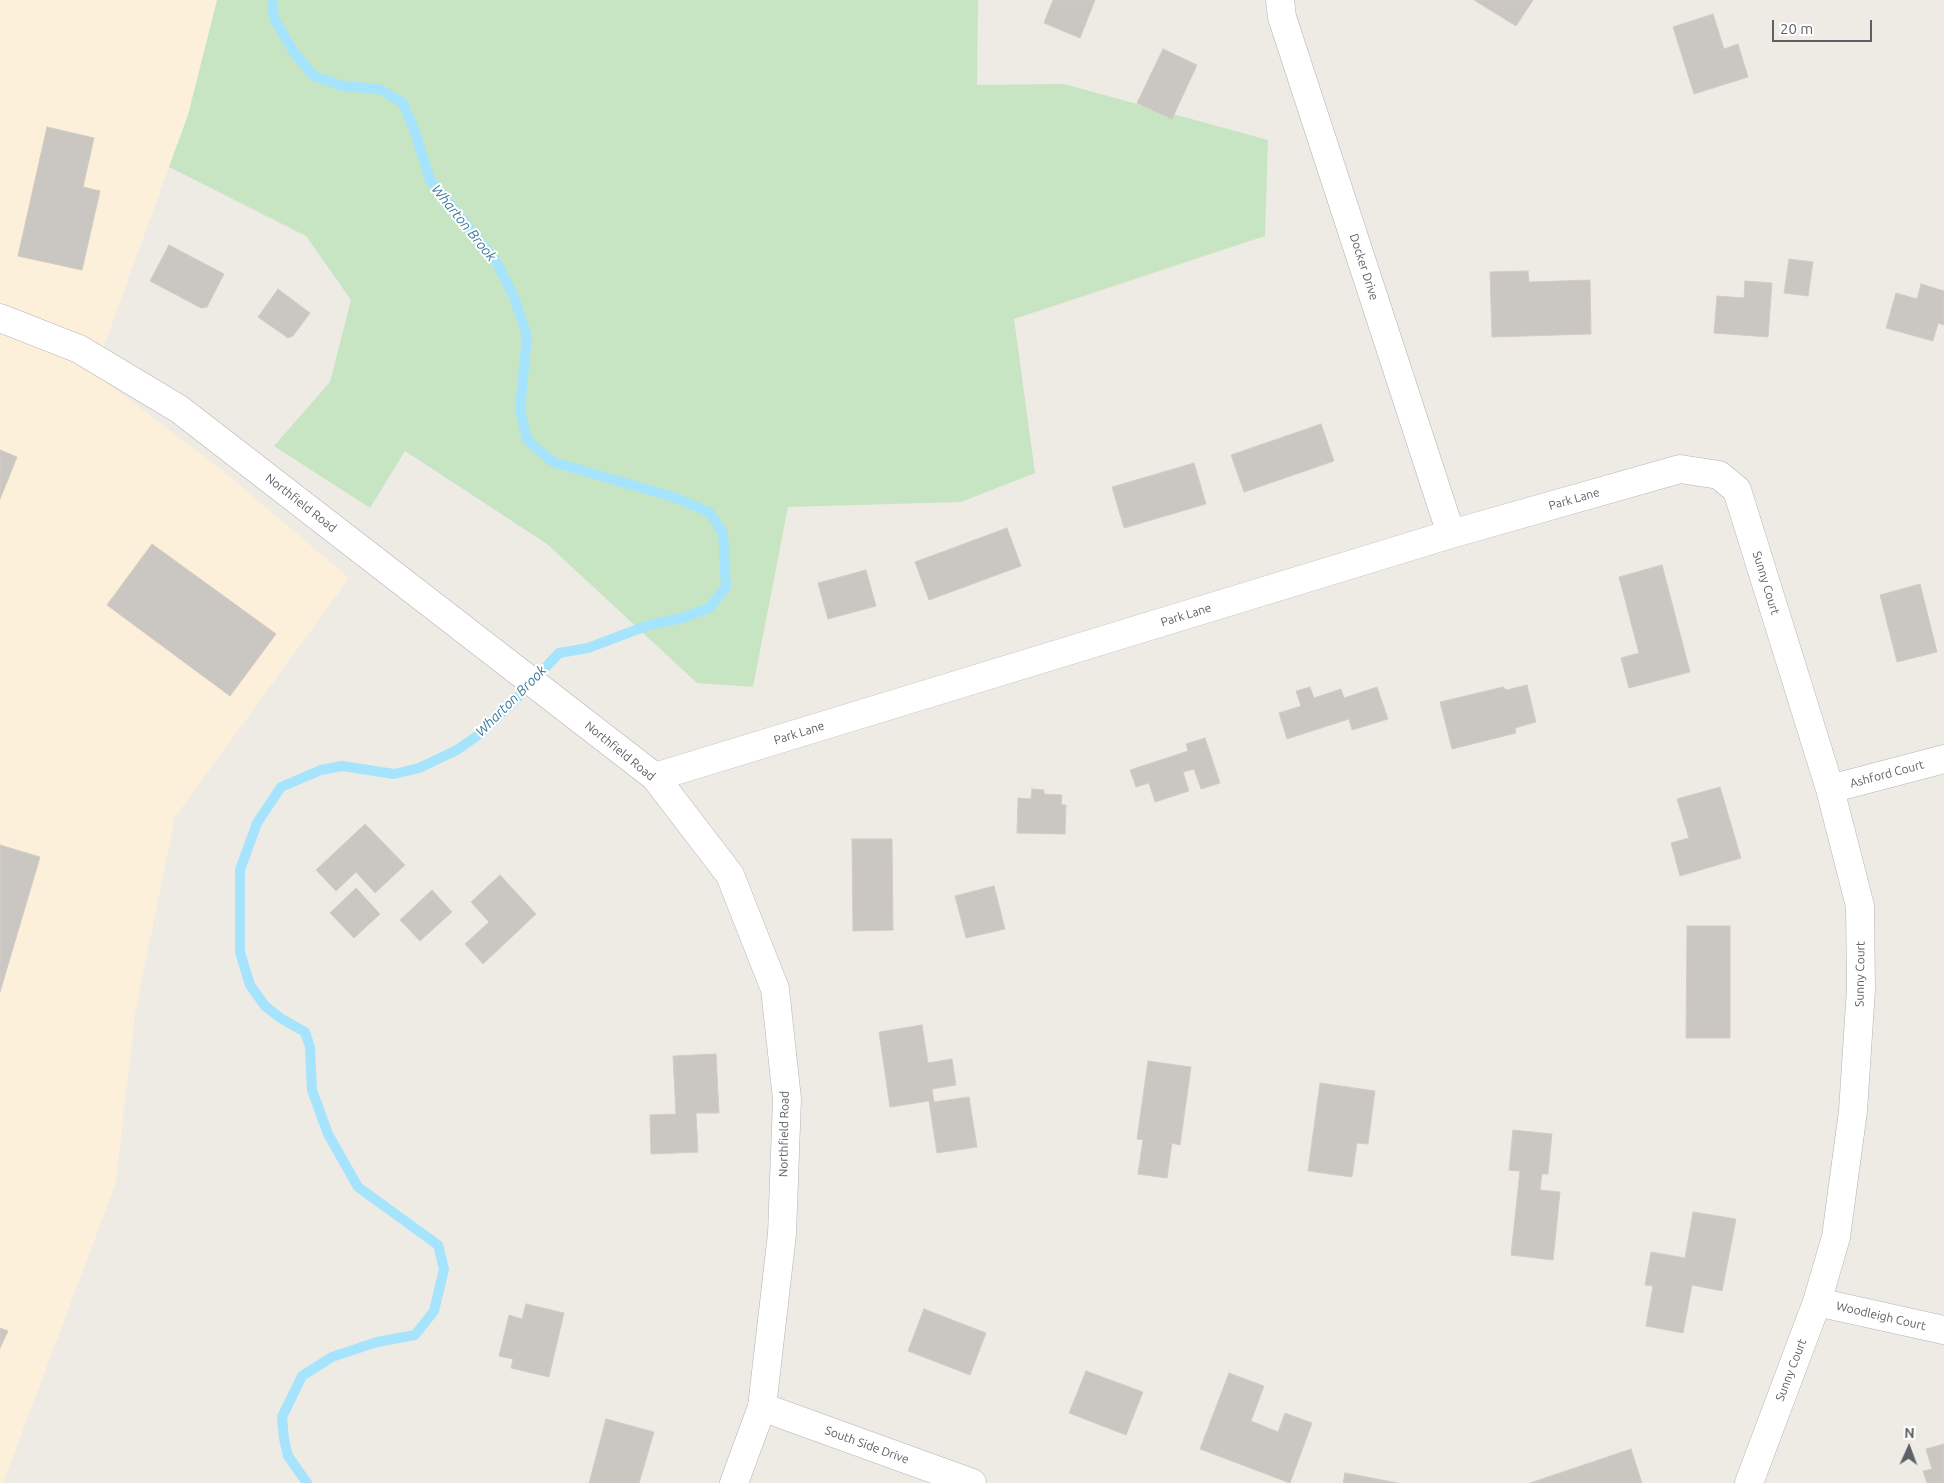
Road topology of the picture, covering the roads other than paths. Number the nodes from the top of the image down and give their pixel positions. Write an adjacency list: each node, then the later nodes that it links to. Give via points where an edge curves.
1 (1280, 0): 4 (street, Docker Drive, via 1285,26)
2 (0, 318): 6 (street, Northfield Road, via 79,349 179,409)
3 (1720, 475): 4 (street, Park Lane, via 1680,468); 7 (street, Sunny Court, via 1737,490)
4 (1451, 534): 6 (street, Park Lane)
5 (1944, 759): 7 (street, Ashford Court)
6 (655, 777): 10 (street, Northfield Road, via 730,874 775,989 787,1100 782,1234)
7 (1830, 789): 8 (street, Sunny Court, via 1860,906 1861,990 1853,1111 1836,1237)
8 (1817, 1302): 9 (street, Woodleigh Court); 13 (street, Sunny Court)
9 (1944, 1330)
10 (762, 1408): 11 (street, Northfield Road); 12 (street, South Side Drive)
11 (734, 1483)
12 (972, 1483)
13 (1749, 1483)

